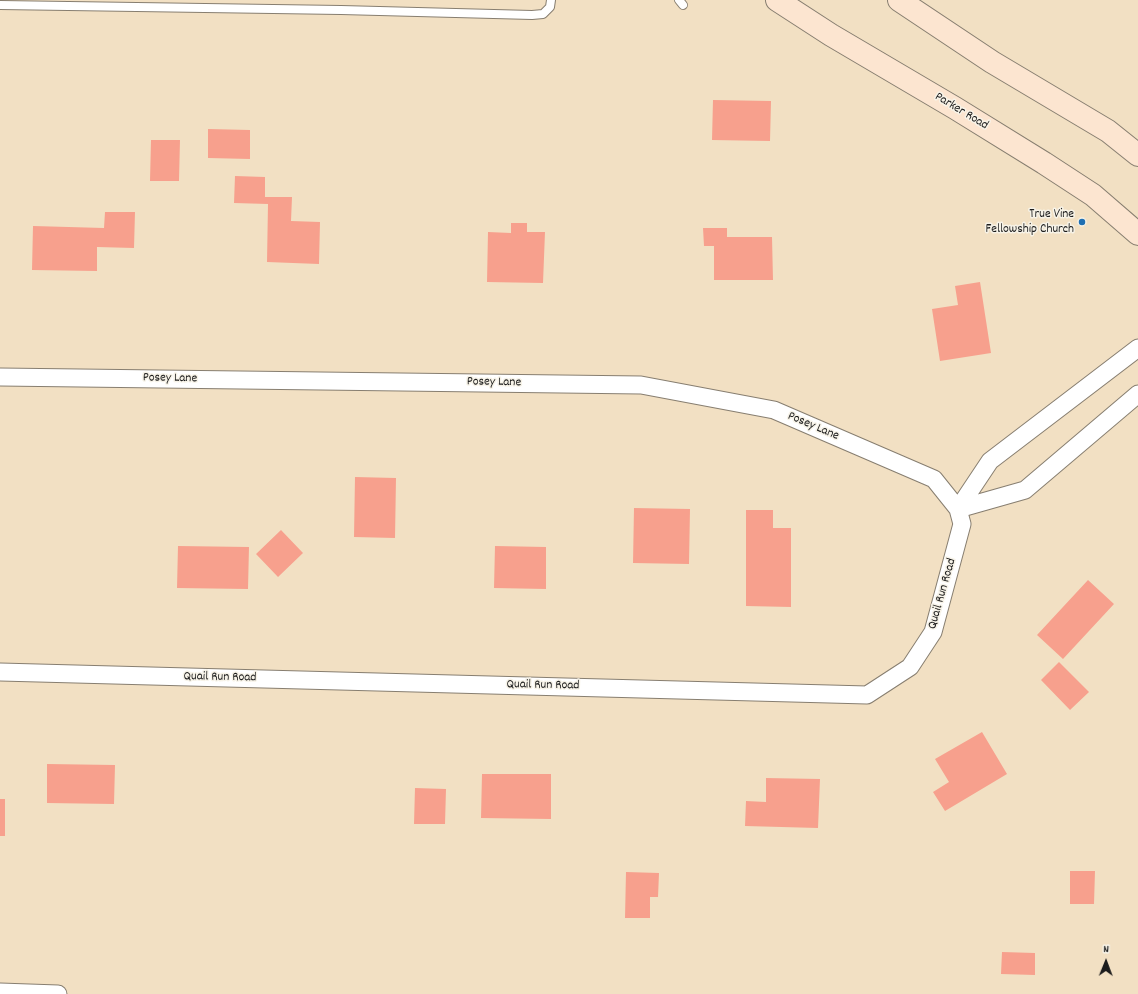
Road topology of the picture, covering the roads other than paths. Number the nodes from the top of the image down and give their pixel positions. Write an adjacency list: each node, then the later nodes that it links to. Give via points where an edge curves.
1 (551, 0): 4 (lane, via 550,7 543,14 532,15)
2 (777, 0): 6 (main road, Parker Road, via 830,35 1044,163 1092,195)
3 (899, 0): 5 (main road, via 992,62 1108,131)
4 (0, 5)
5 (1138, 155)
6 (1138, 234)
7 (1138, 348): 10 (street, via 990,462)
8 (0, 377): 10 (street, Posey Lane, via 641,385 774,410 934,480)
9 (1138, 394): 10 (street, via 1025,490)
10 (958, 509): 11 (street, Quail Run Road, via 962,524 933,632 910,667 867,695)
11 (0, 672)
12 (0, 992): 13 (street)
13 (58, 994)

